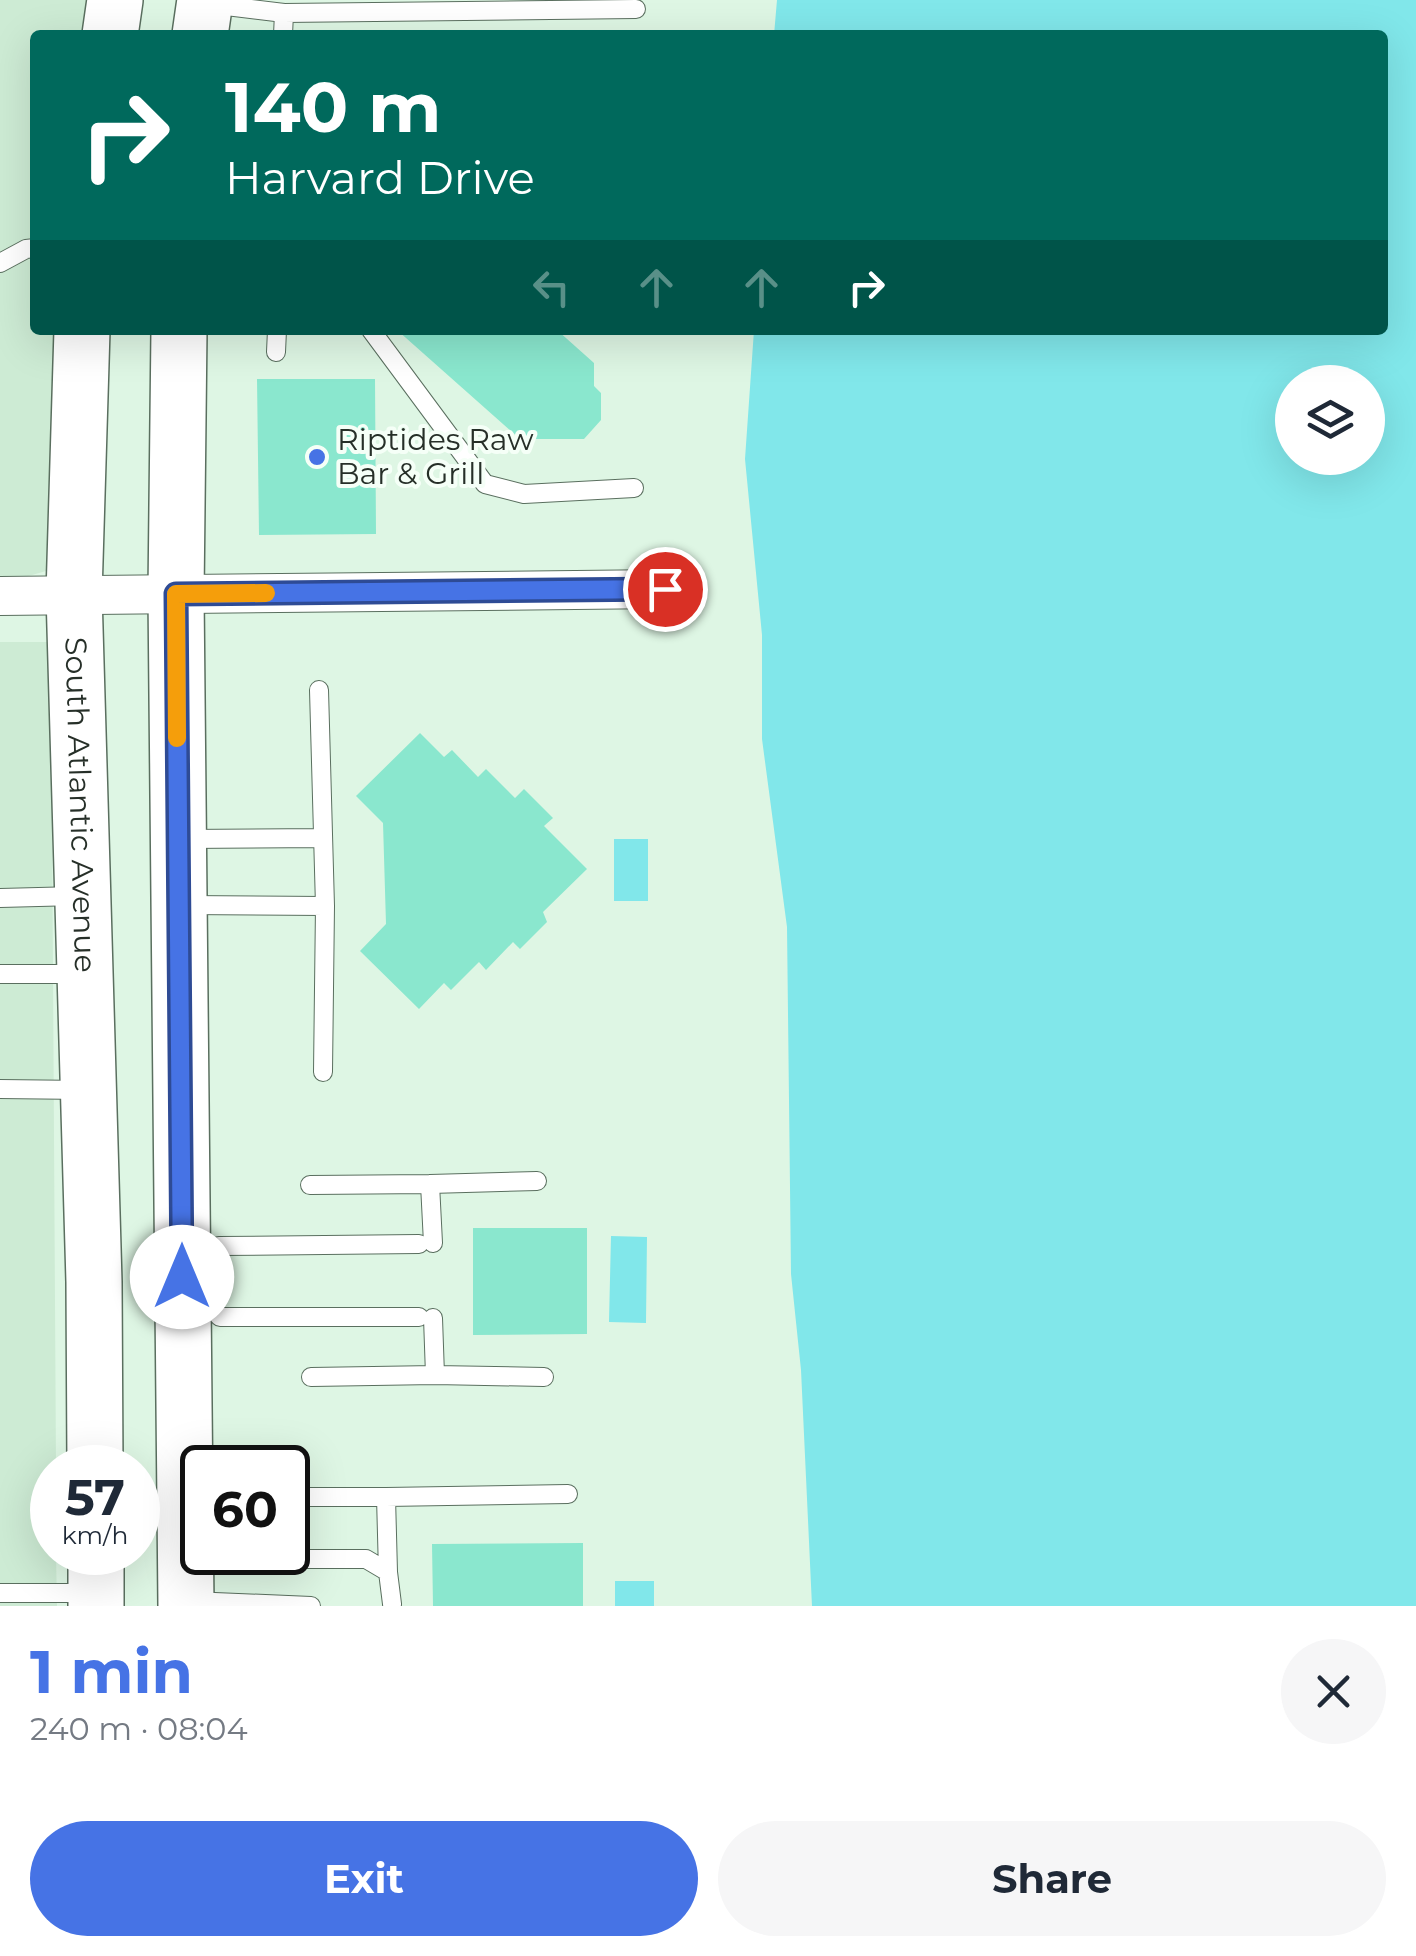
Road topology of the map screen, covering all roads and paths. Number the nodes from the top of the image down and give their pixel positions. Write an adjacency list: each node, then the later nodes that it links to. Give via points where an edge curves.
1 (116, 0): 5 (main road)
2 (636, 9): 4 (lane)
3 (203, 13): 4 (lane)
4 (284, 13): 6 (lane)
5 (111, 30)
6 (283, 30)
7 (30, 249): 8 (lane)
8 (0, 263)
9 (82, 335): 16 (main road, South Atlantic Avenue)
10 (179, 335): 17 (main road)
11 (277, 335): 13 (lane)
12 (374, 335): 14 (lane, via 485,484 524,494)
13 (276, 352)
14 (634, 488)
15 (665, 589): 17 (street)
16 (74, 594): 17 (street); 18 (street); 22 (main road, South Atlantic Avenue)
17 (176, 594): 21 (main road)
18 (0, 596)
19 (318, 690): 20 (lane)
20 (323, 838): 21 (lane); 25 (lane)
21 (178, 839): 24 (main road)
22 (83, 896): 23 (lane); 27 (main road, South Atlantic Avenue)
23 (0, 898)
24 (179, 905): 25 (lane); 34 (main road)
25 (325, 906): 28 (lane)
26 (0, 974): 27 (lane)
27 (85, 974): 30 (main road, South Atlantic Avenue)
28 (322, 1072)
29 (0, 1089): 30 (lane)
30 (88, 1090): 35 (main road, South Atlantic Avenue)
31 (537, 1181): 32 (lane)
32 (430, 1184): 33 (lane); 34 (lane, via 426,1244 219,1246)
33 (310, 1186)
34 (182, 1277): 35 (main road); 37 (lane, via 220,1317 426,1318); 45 (main road)
35 (94, 1282): 39 (main road, South Atlantic Avenue)
36 (311, 1376): 37 (lane)
37 (436, 1376): 38 (lane)
38 (544, 1377)
39 (95, 1445)
40 (568, 1494): 42 (lane)
41 (310, 1497): 42 (lane)
42 (386, 1497): 43 (lane)
43 (388, 1572): 45 (lane, via 366,1560); 47 (lane)
44 (96, 1584): 46 (lane)
45 (186, 1588): 48 (lane)
46 (0, 1593)
47 (392, 1604)
48 (310, 1606)

